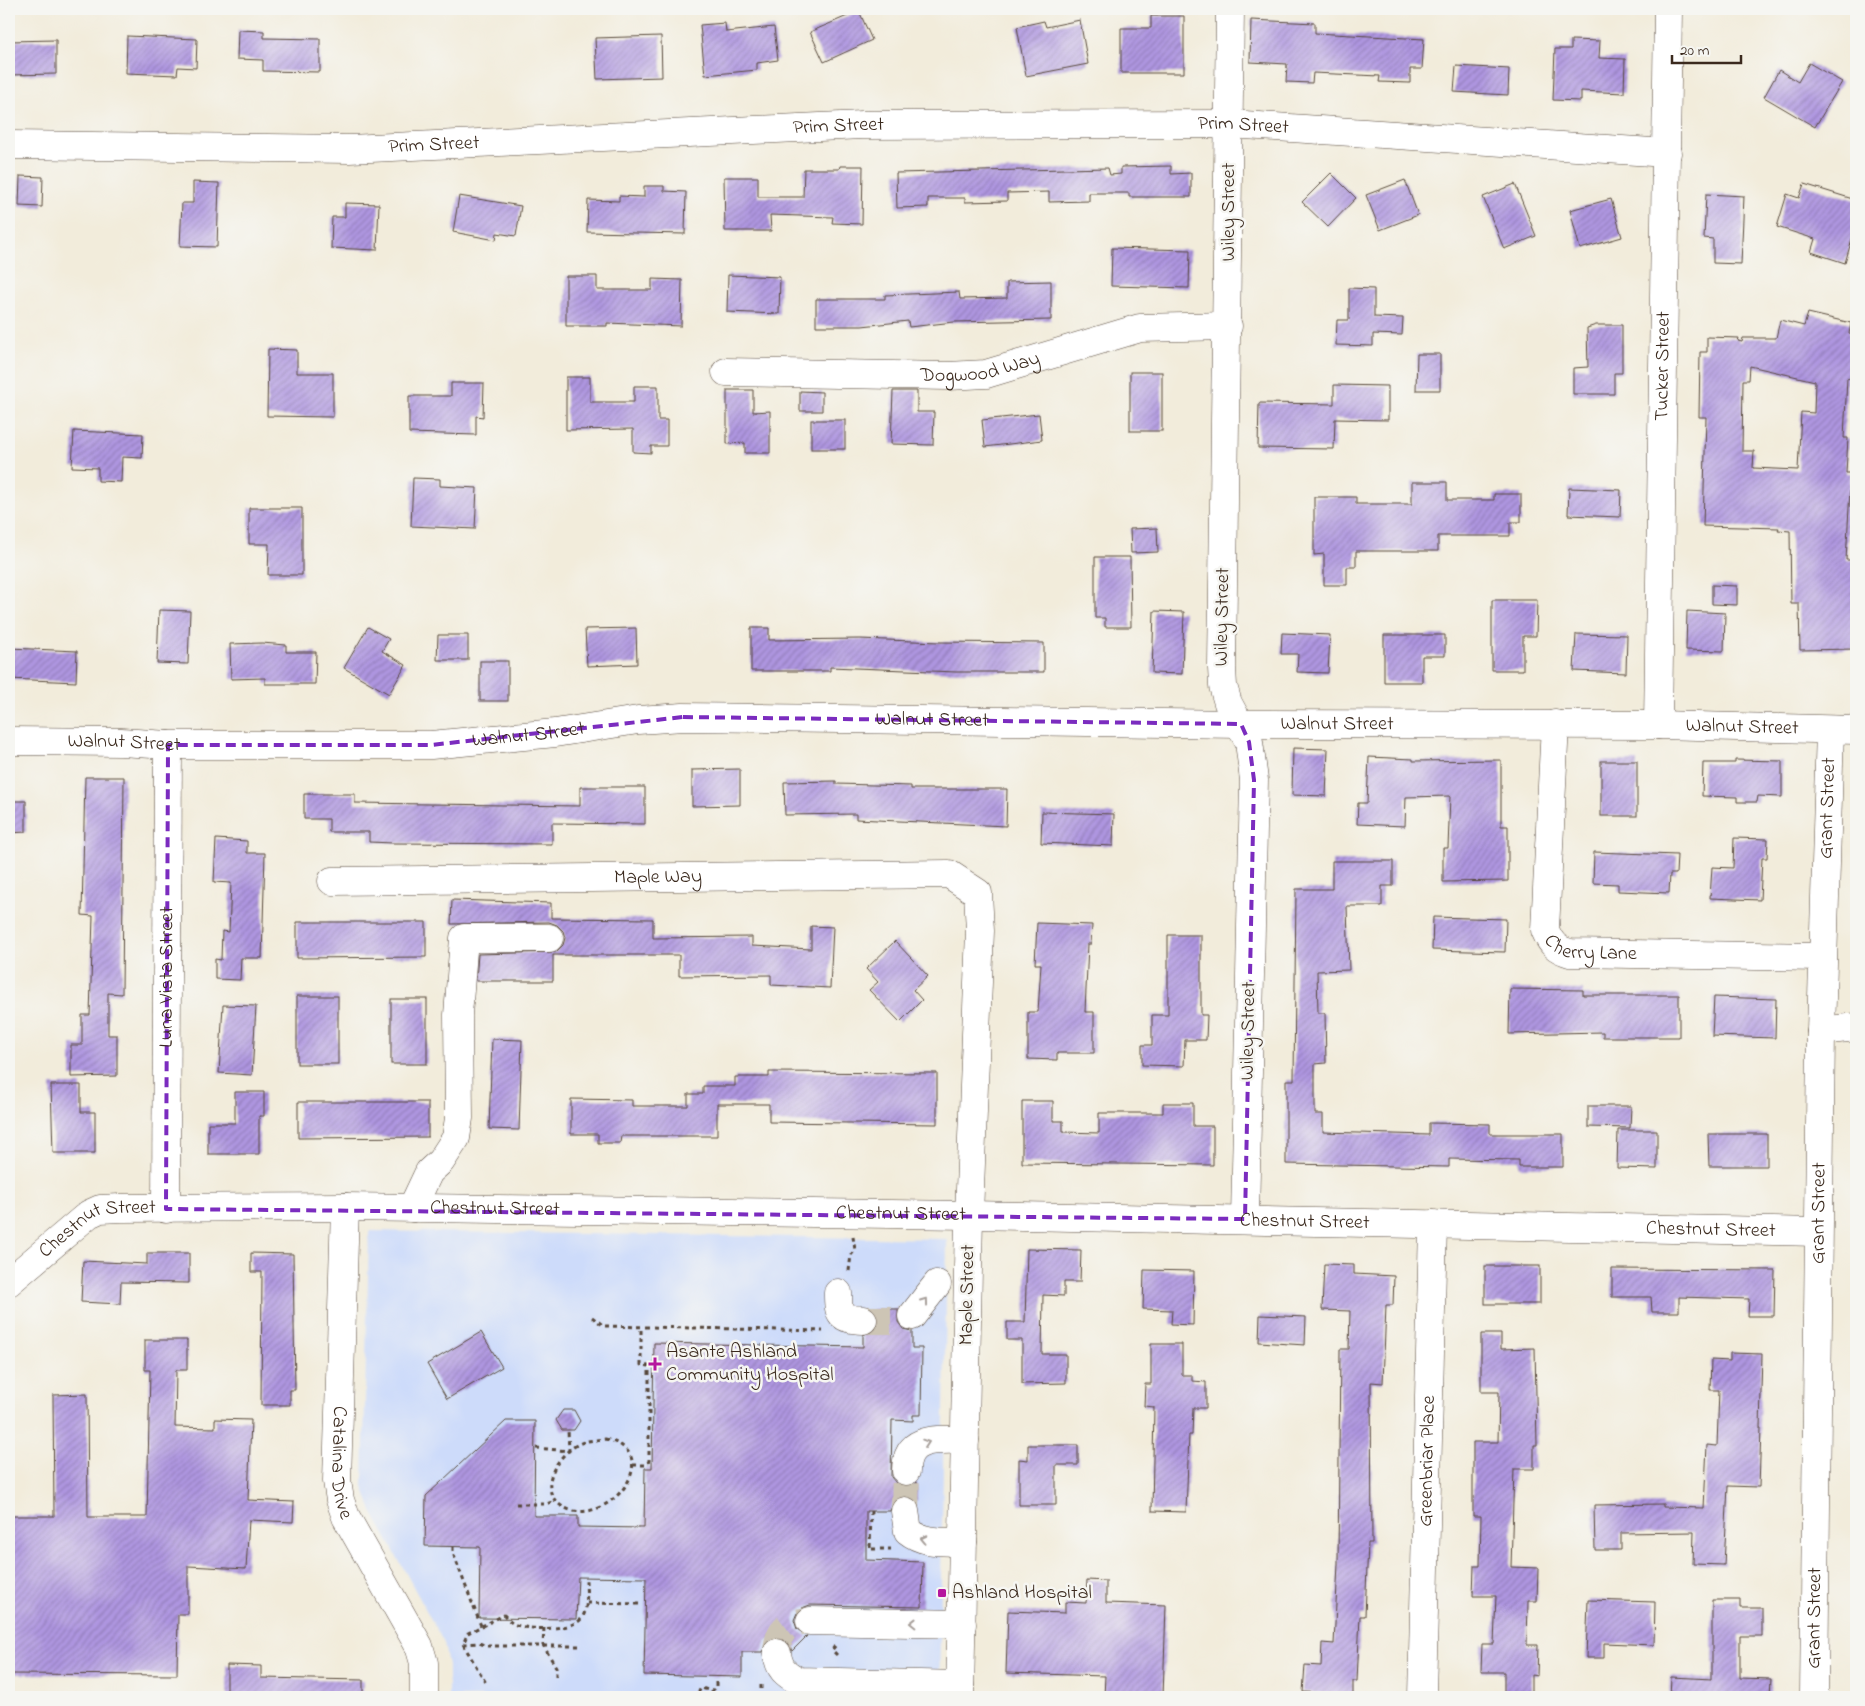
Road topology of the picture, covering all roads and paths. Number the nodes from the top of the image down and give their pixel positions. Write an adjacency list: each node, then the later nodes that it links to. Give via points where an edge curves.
1 (1230, 9): 3 (street, Wiley Street)
2 (1668, 9): 5 (street, Tucker Street)
3 (1230, 124): 4 (street, Prim Street, via 862,125 349,148); 5 (street, Prim Street); 6 (street, Wiley Street)
4 (9, 145)
5 (1667, 154): 10 (street, Tucker Street)
6 (1228, 326): 7 (street, Dogwood Way, via 1140,328 986,374); 8 (street, Wiley Street, via 1222,668 1228,703)
7 (726, 372)
8 (1241, 724): 9 (street, Walnut Street); 13 (street, Walnut Street, via 683,717 638,720 555,734 431,745); 24 (street, Wiley Street, via 1249,742 1254,780)
9 (1554, 724): 10 (street, Walnut Street); 17 (street, Cherry Lane, via 1545,930 1558,949 1570,953)
10 (1658, 724): 11 (street, Walnut Street)
11 (1843, 730): 17 (street, Grant Street)
12 (9, 741): 13 (street, Walnut Street)
13 (168, 745): 22 (street, Luna Vista Street)
14 (332, 882): 15 (street, Maple Way, via 949,874)
15 (978, 893): 23 (street, Maple Street, via 980,931)
16 (549, 938): 21 (street, via 464,938 458,1015 459,1118 456,1138 441,1161 429,1172)
17 (1822, 957): 19 (street, Grant Street)
18 (1856, 1027): 19 (street)
19 (1821, 1031): 26 (street, Grant Street)
20 (345, 1208): 21 (street, Chestnut Street); 22 (street, Chestnut Street); 64 (street, Catalina Drive, via 337,1481 340,1500 346,1518 419,1646 424,1663)
21 (412, 1208): 23 (street, Chestnut Street)
22 (166, 1209): 29 (street, Chestnut Street, via 100,1209 88,1214)
23 (969, 1215): 24 (street, Chestnut Street); 38 (street, Maple Street)
24 (1245, 1219): 25 (street, Chestnut Street)
25 (1433, 1224): 26 (street, Chestnut Street); 66 (street, Greenbriar Place)
26 (1818, 1232): 67 (street, Grant Street)
27 (853, 1234): 28 (path, via 855,1250)
28 (851, 1255)
29 (9, 1282)
30 (937, 1284): 32 (street, one-way to 30)
31 (838, 1293): 34 (street, via 841,1314 846,1318)
32 (912, 1316)
33 (592, 1317): 35 (path, via 604,1326)
34 (863, 1320)
35 (642, 1327): 36 (path); 41 (path, via 641,1365 649,1366 649,1461 646,1465)
36 (825, 1331)
37 (568, 1430): 40 (path)
38 (965, 1440): 42 (street, one-way to 38, via 906,1460 912,1449 924,1442); 46 (street, Maple Street)
39 (536, 1448): 40 (path)
40 (569, 1451): 41 (path, via 580,1444 605,1439 619,1442 631,1452); 43 (path, via 551,1473 550,1487)
41 (633, 1465): 43 (path, via 630,1480 622,1492 600,1507 588,1512 575,1511)
42 (906, 1471)
43 (555, 1501): 44 (path)
44 (516, 1504)
45 (905, 1512): 46 (street, one-way to 45, via 916,1538 908,1531)
46 (963, 1542): 52 (street, Maple Street)
47 (453, 1547): 53 (path)
48 (586, 1580): 49 (path)
49 (587, 1603): 50 (path); 54 (path, via 579,1622)
50 (639, 1604)
51 (810, 1621): 52 (street, one-way to 51)
52 (962, 1624): 62 (street, Maple Street)
53 (481, 1626): 54 (path, via 504,1615 511,1623); 55 (path, via 468,1633)
54 (544, 1628): 56 (path)
55 (463, 1644): 56 (path); 61 (path)
56 (544, 1645): 57 (path); 59 (path, via 556,1667)
57 (579, 1646)
58 (777, 1653): 62 (street, via 778,1664 785,1674 799,1681)
59 (556, 1678)
60 (716, 1678): 63 (path, via 716,1687 712,1691 701,1688)
61 (486, 1683)
62 (960, 1691)
63 (699, 1695): 65 (path)
64 (424, 1697)
65 (694, 1697)
66 (1422, 1697)
67 (1814, 1697)

